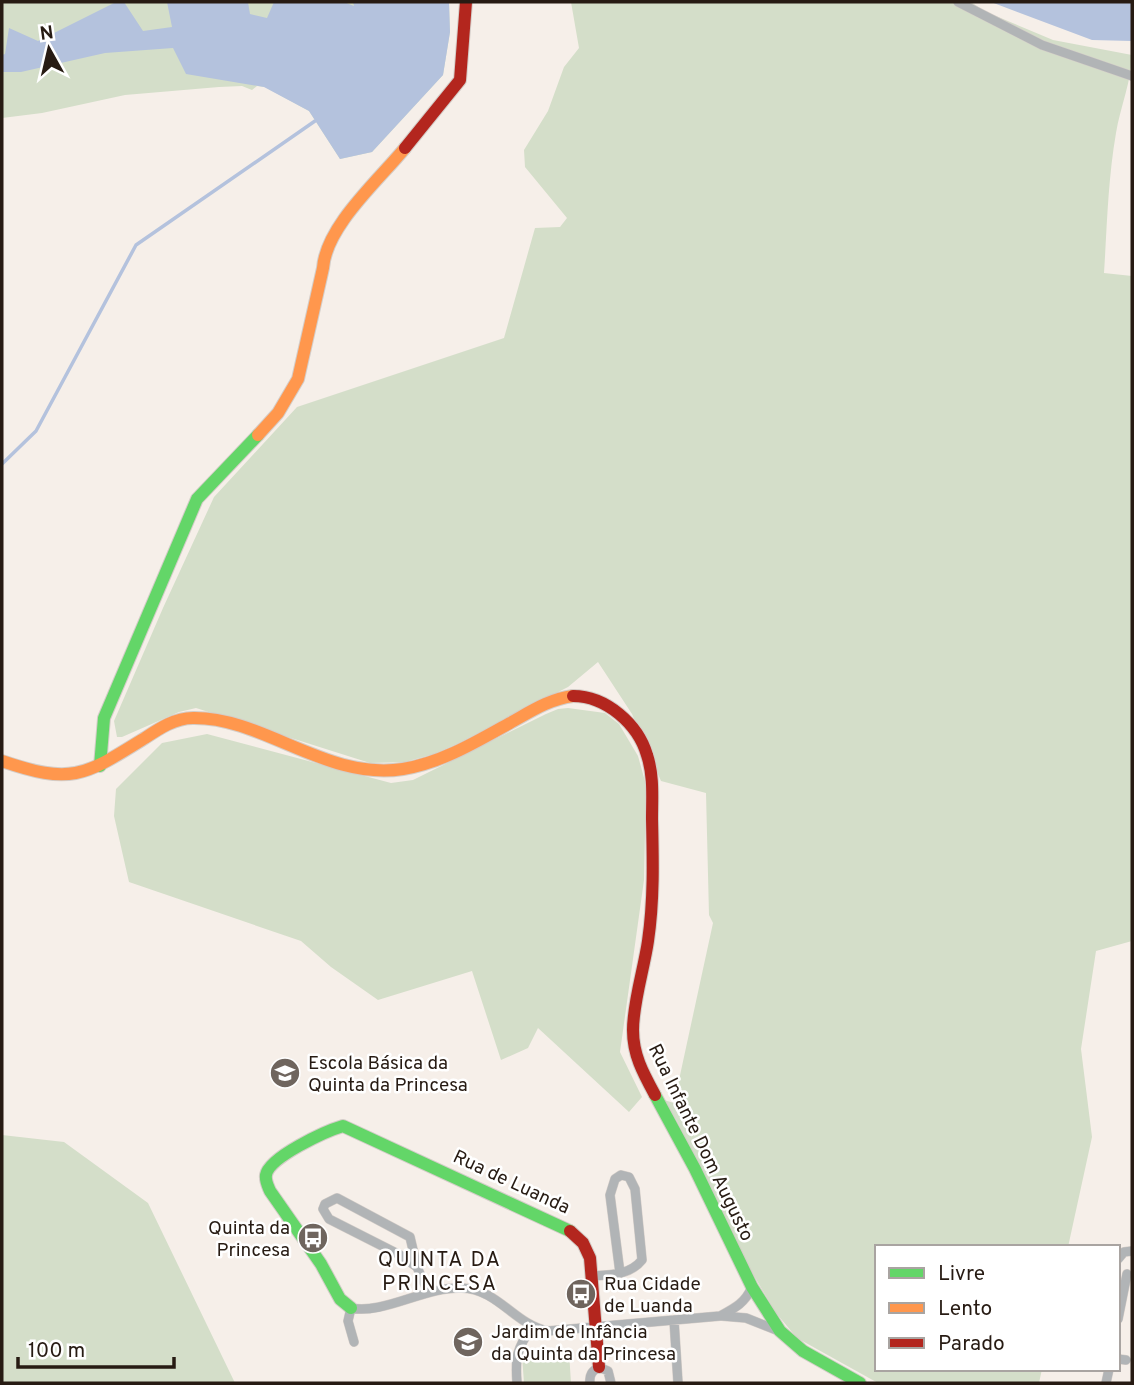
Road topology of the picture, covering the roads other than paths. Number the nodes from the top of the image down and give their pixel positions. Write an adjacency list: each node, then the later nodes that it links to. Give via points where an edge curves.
1 (466, 2): 5 (street, via 460,79 353,206 324,253 298,379 278,413 197,499 104,718)
2 (958, 2): 3 (street, via 1042,45)
3 (1132, 76)
4 (2, 761): 5 (street, Rua Infante Dom Augusto, via 55,776 79,775)
5 (100, 766): 10 (street, Rua Infante Dom Augusto, via 167,723 190,718 247,729 354,768 386,771 447,756 544,704 586,696 606,704 629,723 646,753 651,779 653,893 633,1027 634,1049)
6 (417, 1267): 6 (street, via 410,1237 337,1198 325,1204 329,1220); 11 (street)
7 (620, 1273): 7 (street, via 642,1260 635,1189 629,1177 621,1175 615,1179 611,1195); 9 (street)
8 (1130, 1274): 13 (street)
9 (592, 1276): 12 (street, Rua de Luanda, via 590,1258 573,1232 342,1126 323,1132 276,1162 265,1177 340,1298); 17 (street, Rua de Luanda)
10 (752, 1287): 14 (street, via 738,1307); 18 (street, Rua Infante Dom Augusto)
11 (428, 1292): 12 (street, via 366,1310); 16 (street, via 476,1289)
12 (351, 1308): 19 (street, via 348,1321)
13 (1120, 1312)
14 (720, 1316): 15 (street); 18 (street, via 746,1318)
15 (674, 1320): 17 (street); 24 (street)
16 (532, 1326): 17 (street, via 548,1331); 21 (street, via 517,1349)
17 (596, 1327): 20 (street, Rua de Luanda)
18 (780, 1331): 25 (street, Rua Infante Dom Augusto, via 803,1351)
19 (354, 1342)
20 (599, 1367): 22 (street); 23 (street, via 608,1371)
21 (517, 1383)
22 (590, 1383)
23 (611, 1383)
24 (678, 1383)
25 (860, 1383)

